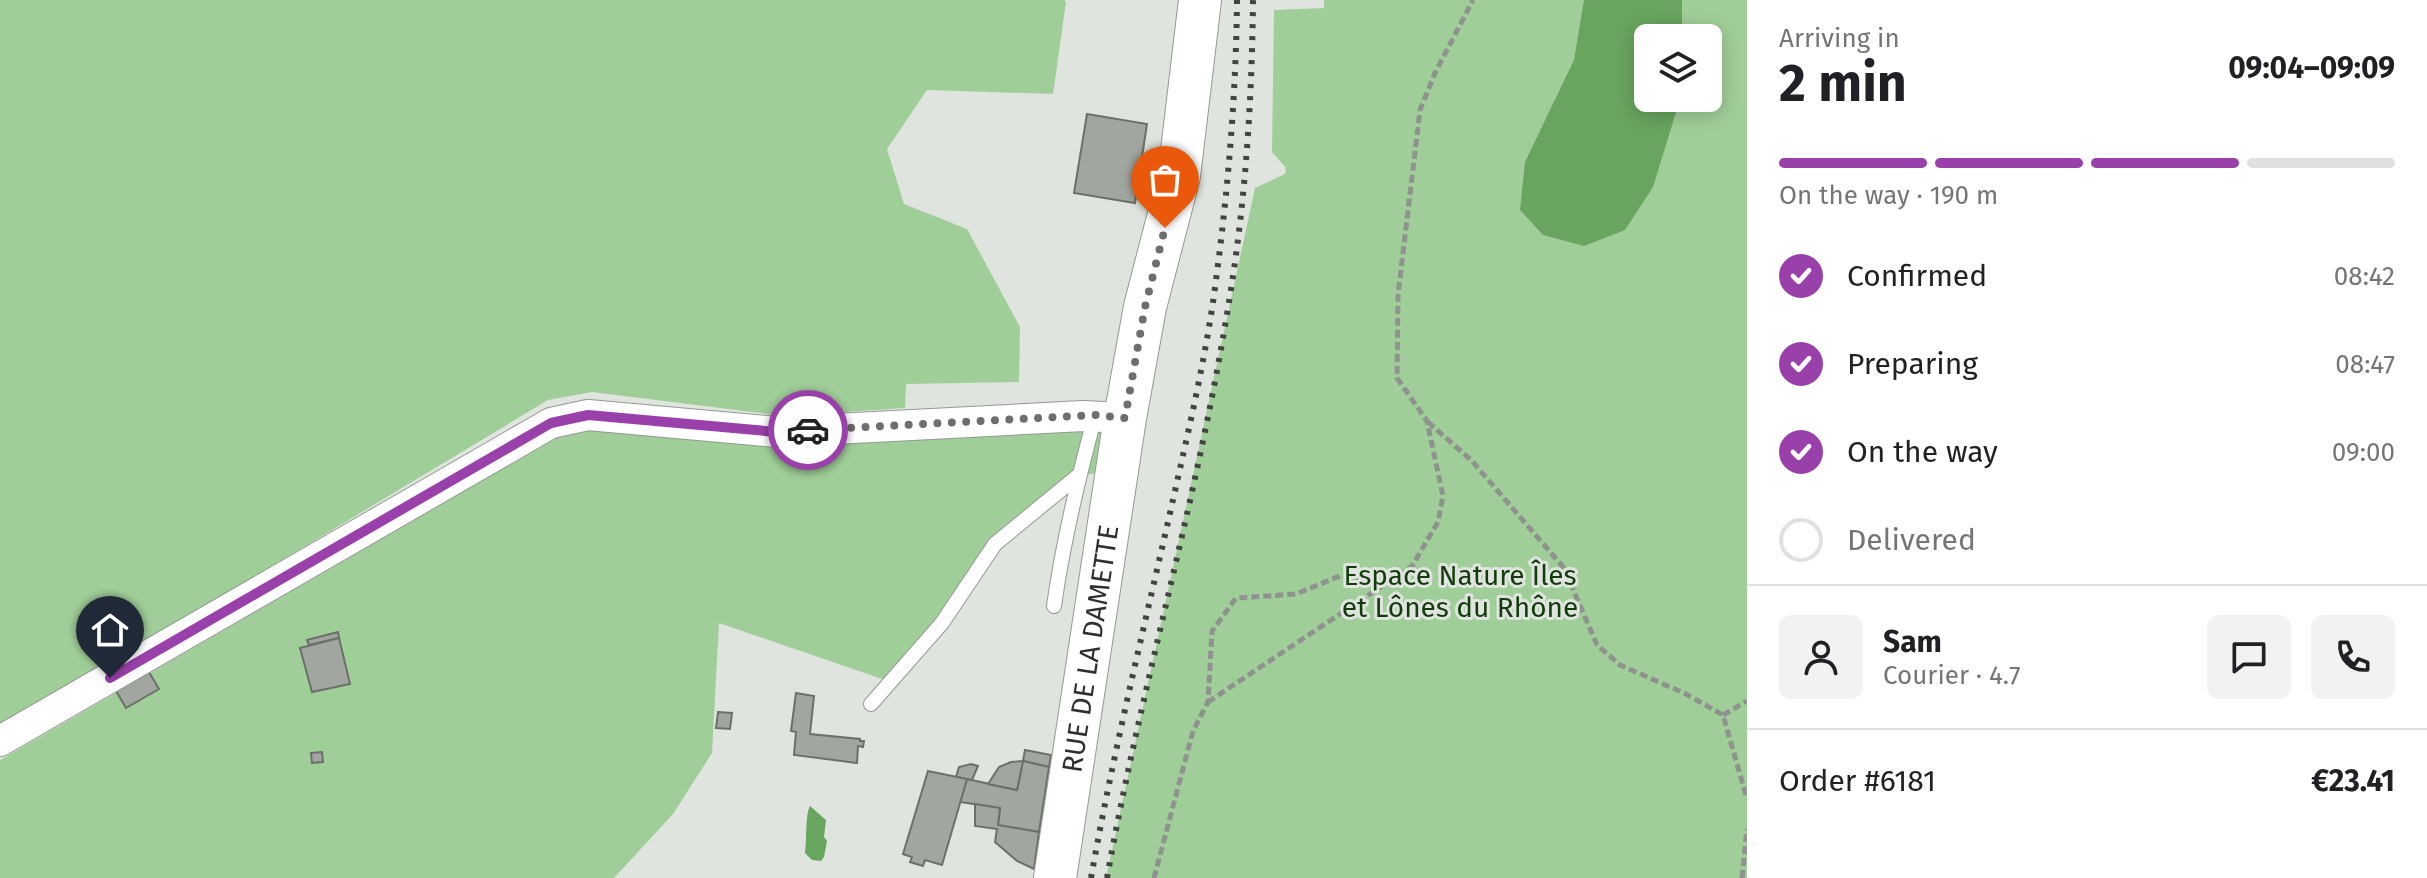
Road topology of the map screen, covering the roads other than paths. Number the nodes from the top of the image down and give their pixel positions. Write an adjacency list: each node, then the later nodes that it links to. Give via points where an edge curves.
1 (1200, 0): 2 (main road, RUE DE LA DAMETTE, via 1179,176)
2 (1110, 417): 3 (lane); 6 (street, via 777,432 588,415 551,423); 7 (main road, RUE DE LA DAMETTE)
3 (1079, 475): 4 (lane); 5 (lane, via 995,544 942,623)
4 (1054, 606)
5 (871, 704)
6 (0, 741)
7 (1055, 878)

